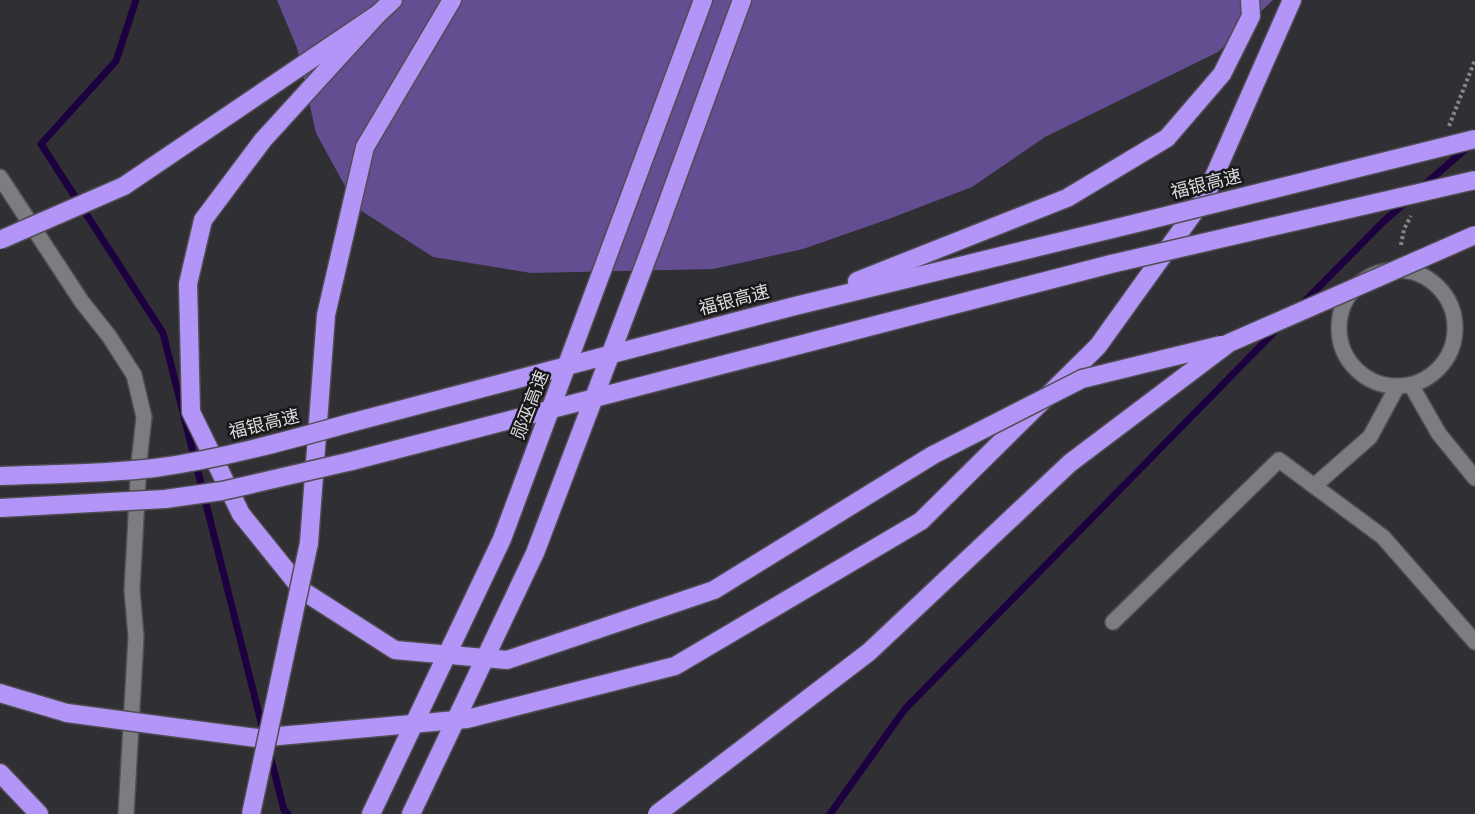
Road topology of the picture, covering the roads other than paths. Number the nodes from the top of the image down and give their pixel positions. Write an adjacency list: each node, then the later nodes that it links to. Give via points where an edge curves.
1 (393, 0): 7 (highway)
2 (452, 0): 26 (highway, bridge, via 365,147 326,315 309,543)
3 (703, 0): 27 (highway, 郧巫高速, via 502,539)
4 (742, 0): 28 (highway, via 535,553)
5 (1250, 0): 13 (highway, via 1251,16 1222,75 1167,138 1067,198)
6 (1292, 0): 22 (highway, bridge, via 1205,197 1098,346 921,521 675,666 467,720 256,738 66,713)
7 (378, 14): 12 (highway, bridge, via 124,186); 14 (highway, bridge, via 263,140 203,220 188,284 191,411 241,514 303,591 395,650 507,660 714,590 933,455 1082,379)
8 (1475, 140): 13 (highway, 福银高速, bridge)
9 (0, 177): 25 (street, via 134,375 144,417 132,590 136,637)
10 (1475, 180): 19 (highway, bridge, via 1111,264 352,461 222,491 98,504)
11 (1475, 235): 14 (highway, bridge)
12 (0, 240)
13 (795, 306): 16 (highway, 福银高速, bridge, via 214,458 83,473)
14 (1229, 343): 29 (highway, bridge, via 1070,463 869,652)
15 (1404, 386): 15 (street, via 1424,380 1445,361 1455,334 1455,320 1445,294 1435,284 1424,276 1396,269 1369,276 1348,295 1338,322 1338,336 1342,350 1358,373 1383,386); 17 (street); 18 (street, via 1370,437)
16 (0, 476)
17 (1475, 478)
18 (1314, 486): 20 (street, via 1279,460); 21 (street, via 1383,537)
19 (0, 508)
20 (1113, 622)
21 (1475, 642)
22 (0, 693)
23 (0, 773): 24 (highway)
24 (39, 814)
25 (126, 814)
26 (251, 814)
27 (371, 814)
28 (411, 814)
29 (657, 814)

